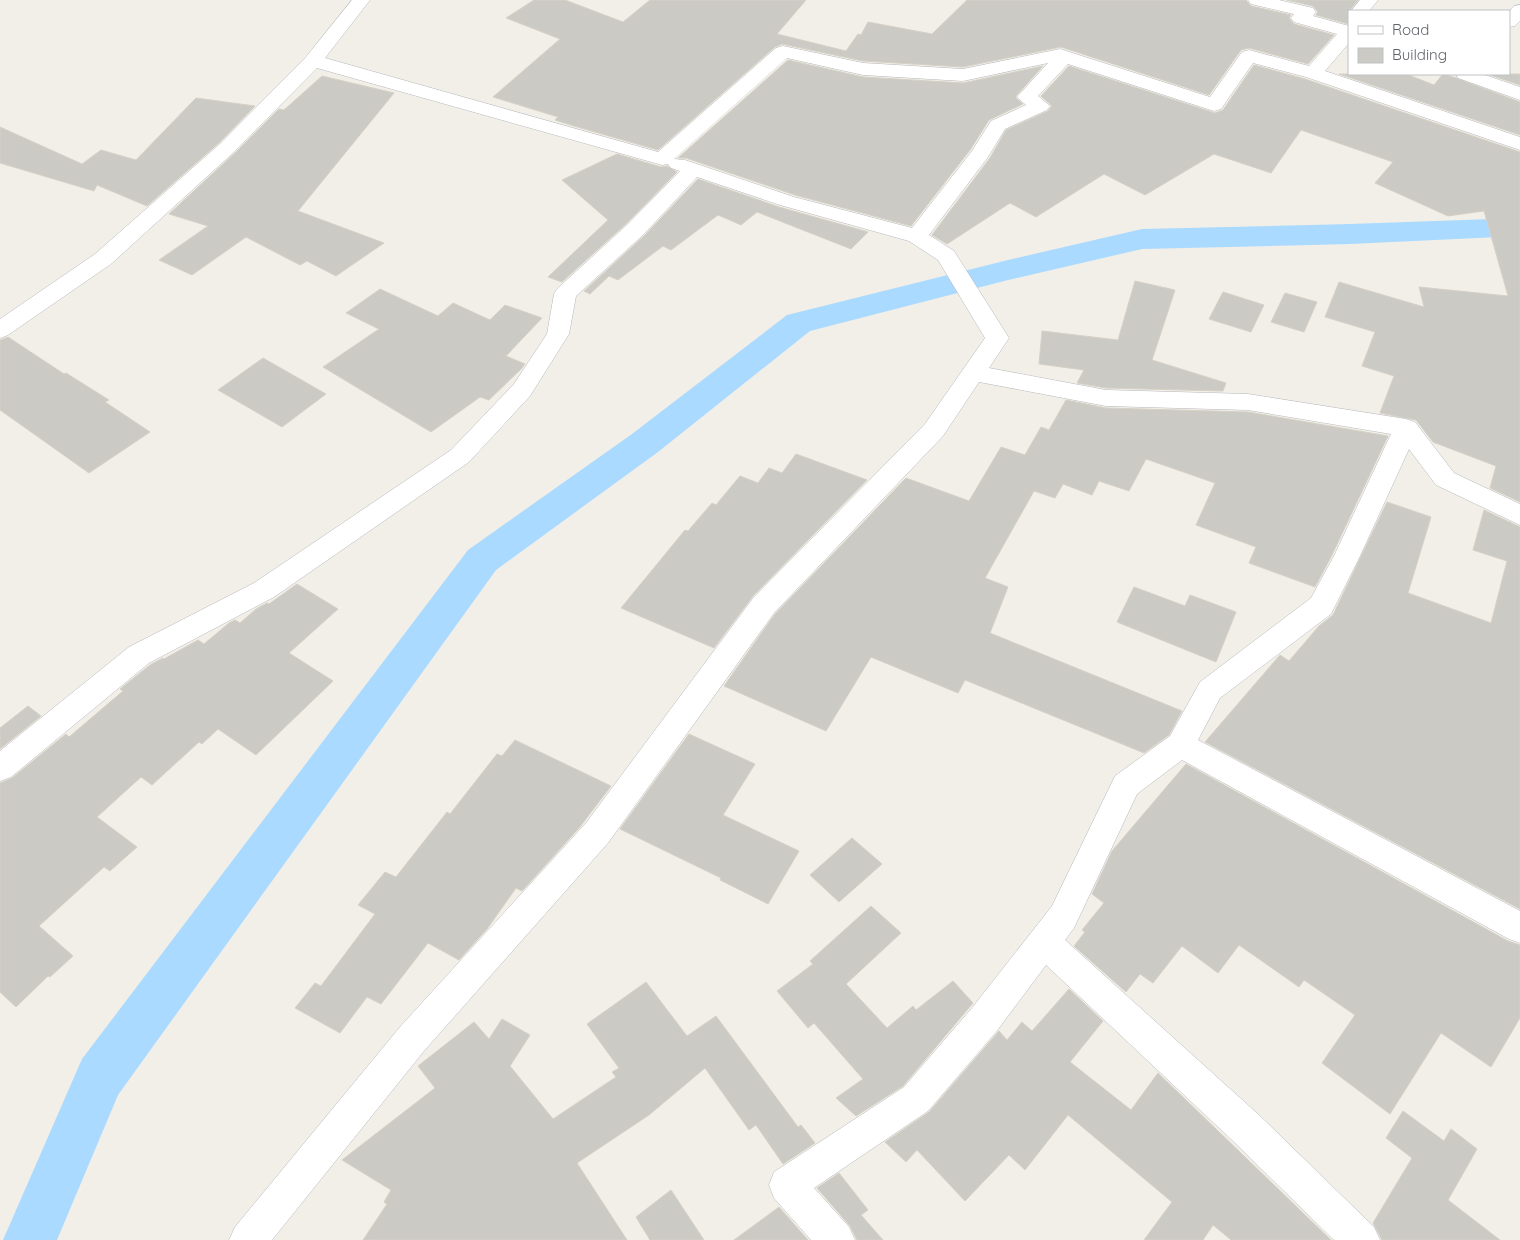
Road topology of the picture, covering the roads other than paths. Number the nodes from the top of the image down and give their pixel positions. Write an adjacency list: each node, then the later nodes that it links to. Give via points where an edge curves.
1 (361, 0): 10 (street)
2 (1257, 0): 7 (street, via 1306,12 1300,18)
3 (1369, 0): 4 (street)
4 (1361, 10)
5 (1520, 10): 6 (street)
6 (1510, 21)
7 (1348, 32)
8 (1348, 33): 11 (street)
9 (1064, 56): 11 (street, via 1214,105 1249,56); 15 (street, via 963,75 863,69 783,52); 17 (street, via 1027,97 1040,106 998,125 981,153)
10 (313, 61): 15 (street); 18 (street, via 228,147 103,259)
11 (1313, 73): 14 (street)
12 (1468, 75): 13 (street)
13 (1520, 94)
14 (1520, 144)
15 (662, 159): 16 (street)
16 (694, 169): 17 (street, via 787,201); 23 (street, via 636,229 565,294 558,334 522,390 460,456 264,590 139,655)
17 (917, 236): 19 (street, via 946,256 997,338)
18 (0, 330)
19 (973, 373): 20 (street, via 1106,398 1248,402); 26 (street, via 934,430 764,605 597,833 412,1040)
20 (1406, 428): 21 (street, via 1445,479); 22 (street, via 1321,606 1210,690)
21 (1520, 515)
22 (1180, 745): 24 (street); 25 (street, via 1126,785 1063,917)
23 (0, 768)
24 (1520, 928)
25 (1044, 942): 27 (street, via 984,1020 916,1099 787,1185); 28 (street, via 1246,1128)
26 (248, 1240)
27 (836, 1240)
28 (1361, 1240)

